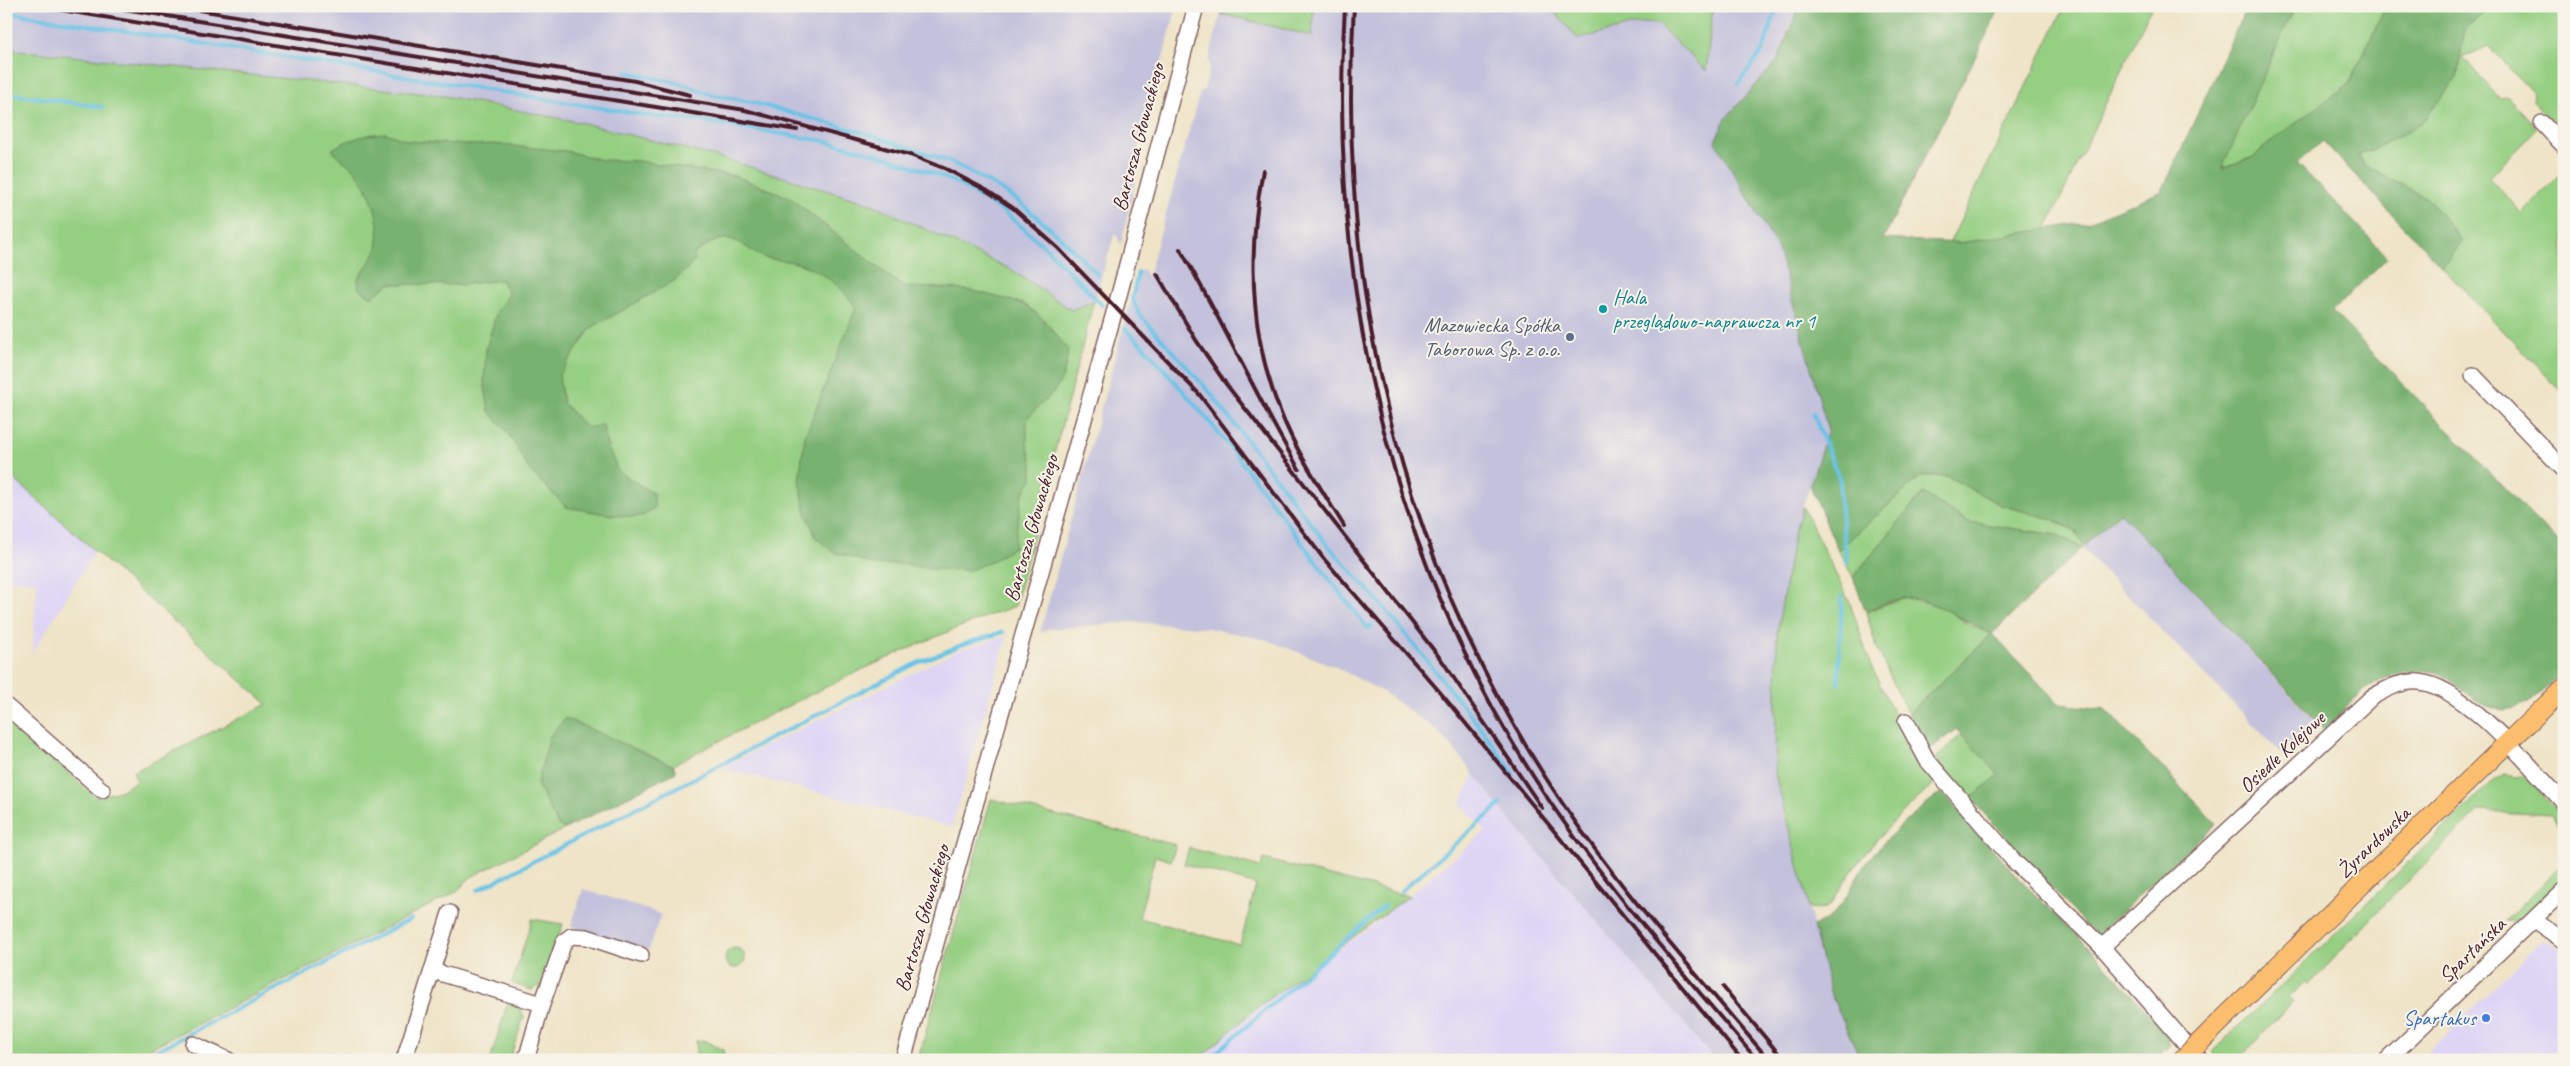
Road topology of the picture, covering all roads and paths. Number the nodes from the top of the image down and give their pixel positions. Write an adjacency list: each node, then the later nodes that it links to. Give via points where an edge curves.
1 (1196, 6): 24 (street, Bartosza Głowackiego, via 1116,306)
2 (2542, 123): 3 (street)
3 (2564, 146)
4 (2473, 375): 5 (street)
5 (2564, 470)
6 (2564, 688): 9 (main road, Żyrardowska)
7 (6, 706): 10 (street)
8 (1906, 721): 16 (street, via 1927,760 2013,860)
9 (2507, 744): 11 (street); 16 (street, Osiedle Kolejowe, via 2478,715 2443,688 2418,682 2395,684 2372,697); 25 (main road, Żyrardowska, bridge)
10 (102, 790)
11 (2564, 803)
12 (2564, 890): 14 (street, Spartańska)
13 (450, 913): 18 (street)
14 (2534, 920): 15 (street); 27 (street, Spartańska)
15 (2564, 940)
16 (2102, 947): 26 (street)
17 (641, 955): 19 (street, via 587,937 571,936 564,942)
18 (432, 970): 19 (street); 22 (street)
19 (542, 1004): 23 (street)
20 (193, 1044): 21 (street)
21 (228, 1060)
22 (404, 1060)
23 (526, 1060)
24 (903, 1060)
25 (2182, 1060)
26 (2200, 1060)
27 (2387, 1060)

